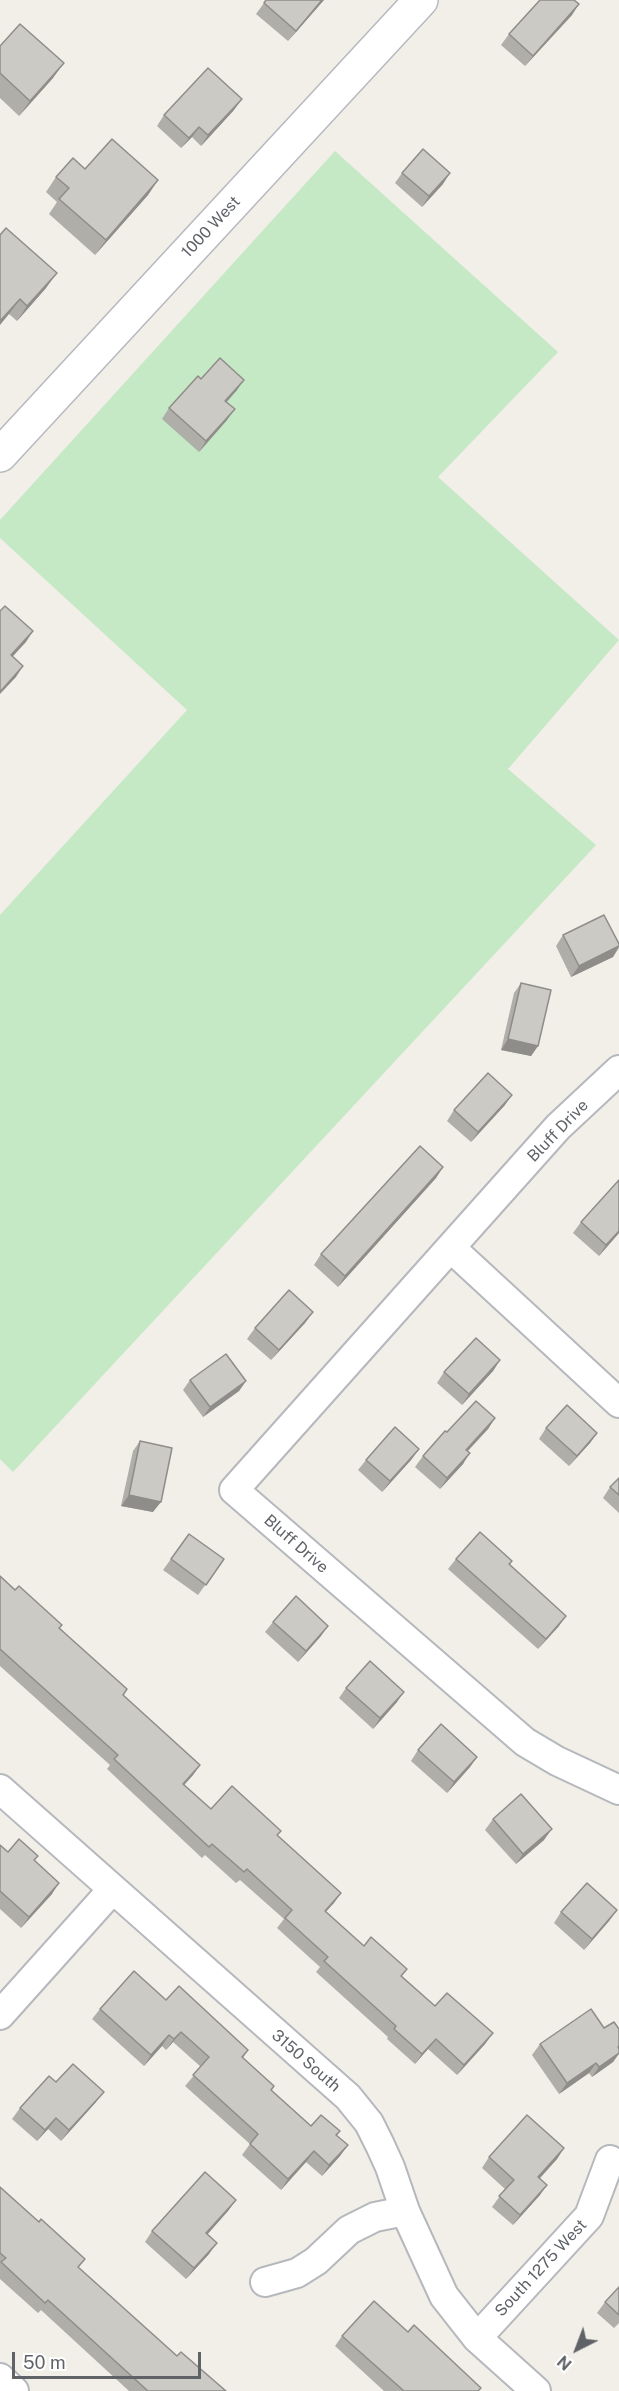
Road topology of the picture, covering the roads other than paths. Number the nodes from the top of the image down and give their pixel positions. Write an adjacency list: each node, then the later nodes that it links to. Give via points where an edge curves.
1 (421, 0): 2 (main road, 1000 West)
2 (0, 455)
3 (619, 1070): 4 (street, Bluff Drive, via 558,1127)
4 (451, 1248): 5 (street); 7 (street, Bluff Drive, via 234,1490 525,1742)
5 (619, 1403)
6 (0, 1789): 8 (street, 3150 South)
7 (619, 1790)
8 (112, 1890): 9 (street); 11 (street, 3150 South, via 348,2097 369,2123 380,2145)
9 (0, 2015)
10 (610, 2160): 13 (street, South 1275 West, via 589,2216)
11 (405, 2211): 12 (street, via 375,2217 349,2229 316,2261 297,2273); 13 (street, 3150 South, via 444,2296)
12 (265, 2282)
13 (477, 2338): 16 (street, 3150 South)
14 (0, 2378): 15 (street)
15 (14, 2391)
16 (536, 2391)

